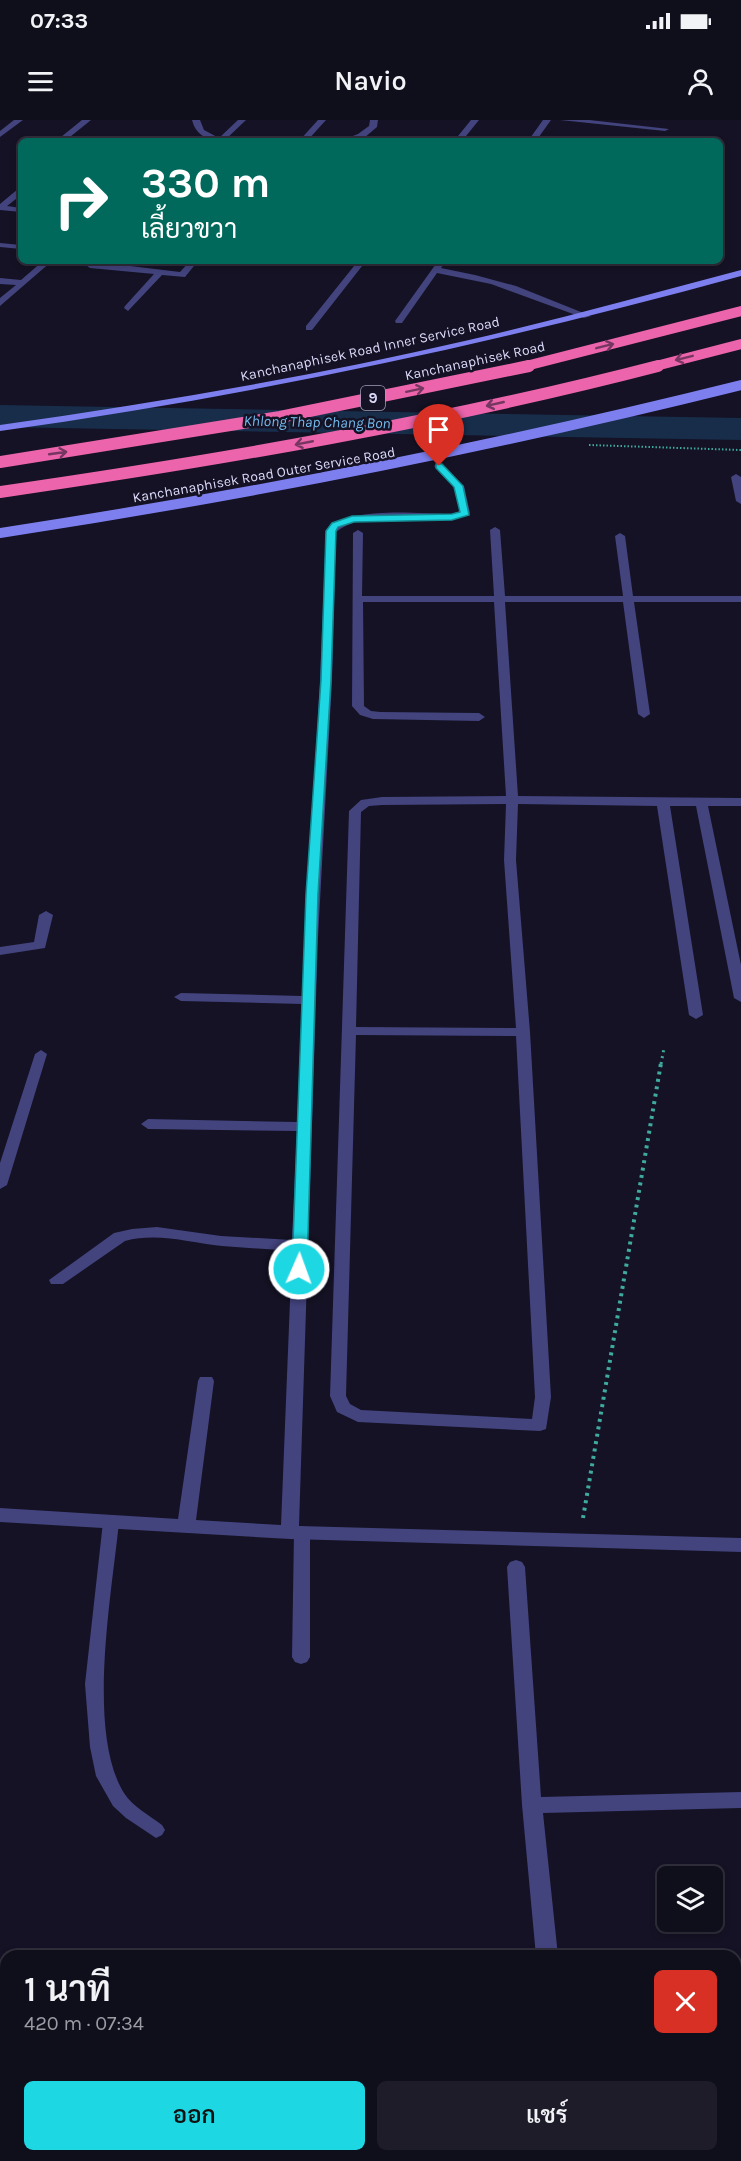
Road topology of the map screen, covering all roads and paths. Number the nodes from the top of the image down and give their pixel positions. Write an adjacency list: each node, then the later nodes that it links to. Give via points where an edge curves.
1 (20, 120): 11 (street)
2 (87, 120): 12 (street)
3 (196, 120): 13 (street, via 197,126)
4 (242, 120): 14 (street)
5 (322, 120): 15 (street)
6 (374, 120): 16 (street, via 373,127)
7 (475, 120): 17 (street)
8 (547, 120): 18 (street)
9 (564, 120): 10 (street)
10 (665, 129)
11 (0, 135)
12 (64, 138)
13 (213, 138)
14 (223, 138)
15 (306, 138)
16 (354, 138)
17 (460, 138)
18 (534, 138)
19 (18, 193): 20 (street, via 0,208)
20 (18, 210)
21 (0, 245): 22 (street)
22 (18, 247)
23 (45, 264): 32 (street)
24 (91, 264): 29 (street)
25 (191, 264): 29 (street, via 182,275)
26 (360, 264): 38 (street)
27 (440, 264): 28 (street)
28 (435, 270): 36 (street, via 505,284); 37 (street)
29 (160, 273): 34 (street)
30 (741, 273): 36 (main road, Kanchanaphisek Road Inner Service Road)
31 (0, 280): 32 (street)
32 (24, 283): 33 (street)
33 (0, 303)
34 (128, 308)
35 (741, 312): 42 (highway, Kanchanaphisek Road / 9, one-way to 35, bridge, via 356,402 522,367)
36 (587, 316): 41 (main road, Kanchanaphisek Road Inner Service Road, via 244,389)
37 (399, 321)
38 (309, 328)
39 (741, 344): 45 (highway, 9, one-way to 45, bridge, via 389,427 97,479)
40 (741, 385): 48 (main road, Kanchanaphisek Road Outer Service Road, bridge, via 475,449 259,492)
41 (0, 428)
42 (0, 462)
43 (439, 466): 65 (street, via 459,486 465,513 452,517 352,519 335,525 331,531)
44 (736, 477): 46 (street)
45 (0, 492)
46 (741, 501)
47 (495, 530): 51 (street)
48 (0, 533)
49 (358, 533): 53 (street)
50 (620, 537): 52 (street)
51 (501, 598): 52 (street); 53 (street); 57 (street)
52 (628, 598): 54 (street); 55 (street)
53 (357, 599): 56 (street, via 361,711 380,716)
54 (741, 599)
55 (644, 714)
56 (479, 717)
57 (512, 801): 58 (street); 67 (street, via 382,801 365,803 355,811); 68 (street, via 510,860)
58 (663, 802): 59 (street); 66 (street)
59 (701, 802): 60 (street); 64 (street)
60 (741, 802)
61 (45, 915): 62 (street, via 40,945)
62 (0, 951)
63 (181, 997): 65 (street)
64 (741, 998)
65 (308, 1000): 72 (street)
66 (696, 1015)
67 (349, 1031): 68 (street); 68 (street, via 338,1396 343,1408 358,1416 540,1425 543,1397)
68 (523, 1032)
69 (664, 1048): 81 (path)
70 (41, 1054): 73 (lane)
71 (148, 1124): 72 (street)
72 (304, 1127): 74 (street)
73 (0, 1185)
74 (300, 1246): 75 (street, via 132,1233); 80 (street)
75 (57, 1280)
76 (206, 1381): 79 (street)
77 (0, 1515): 78 (street)
78 (111, 1522): 79 (street); 87 (lane, via 95,1672 99,1747 105,1776 119,1801)
79 (186, 1527): 80 (street)
80 (296, 1532): 81 (street); 84 (lane)
81 (580, 1540): 82 (street)
82 (741, 1545)
83 (516, 1567): 86 (street)
84 (301, 1657)
85 (741, 1800): 86 (street)
86 (532, 1805): 88 (street)
87 (156, 1830)
88 (546, 1950)

